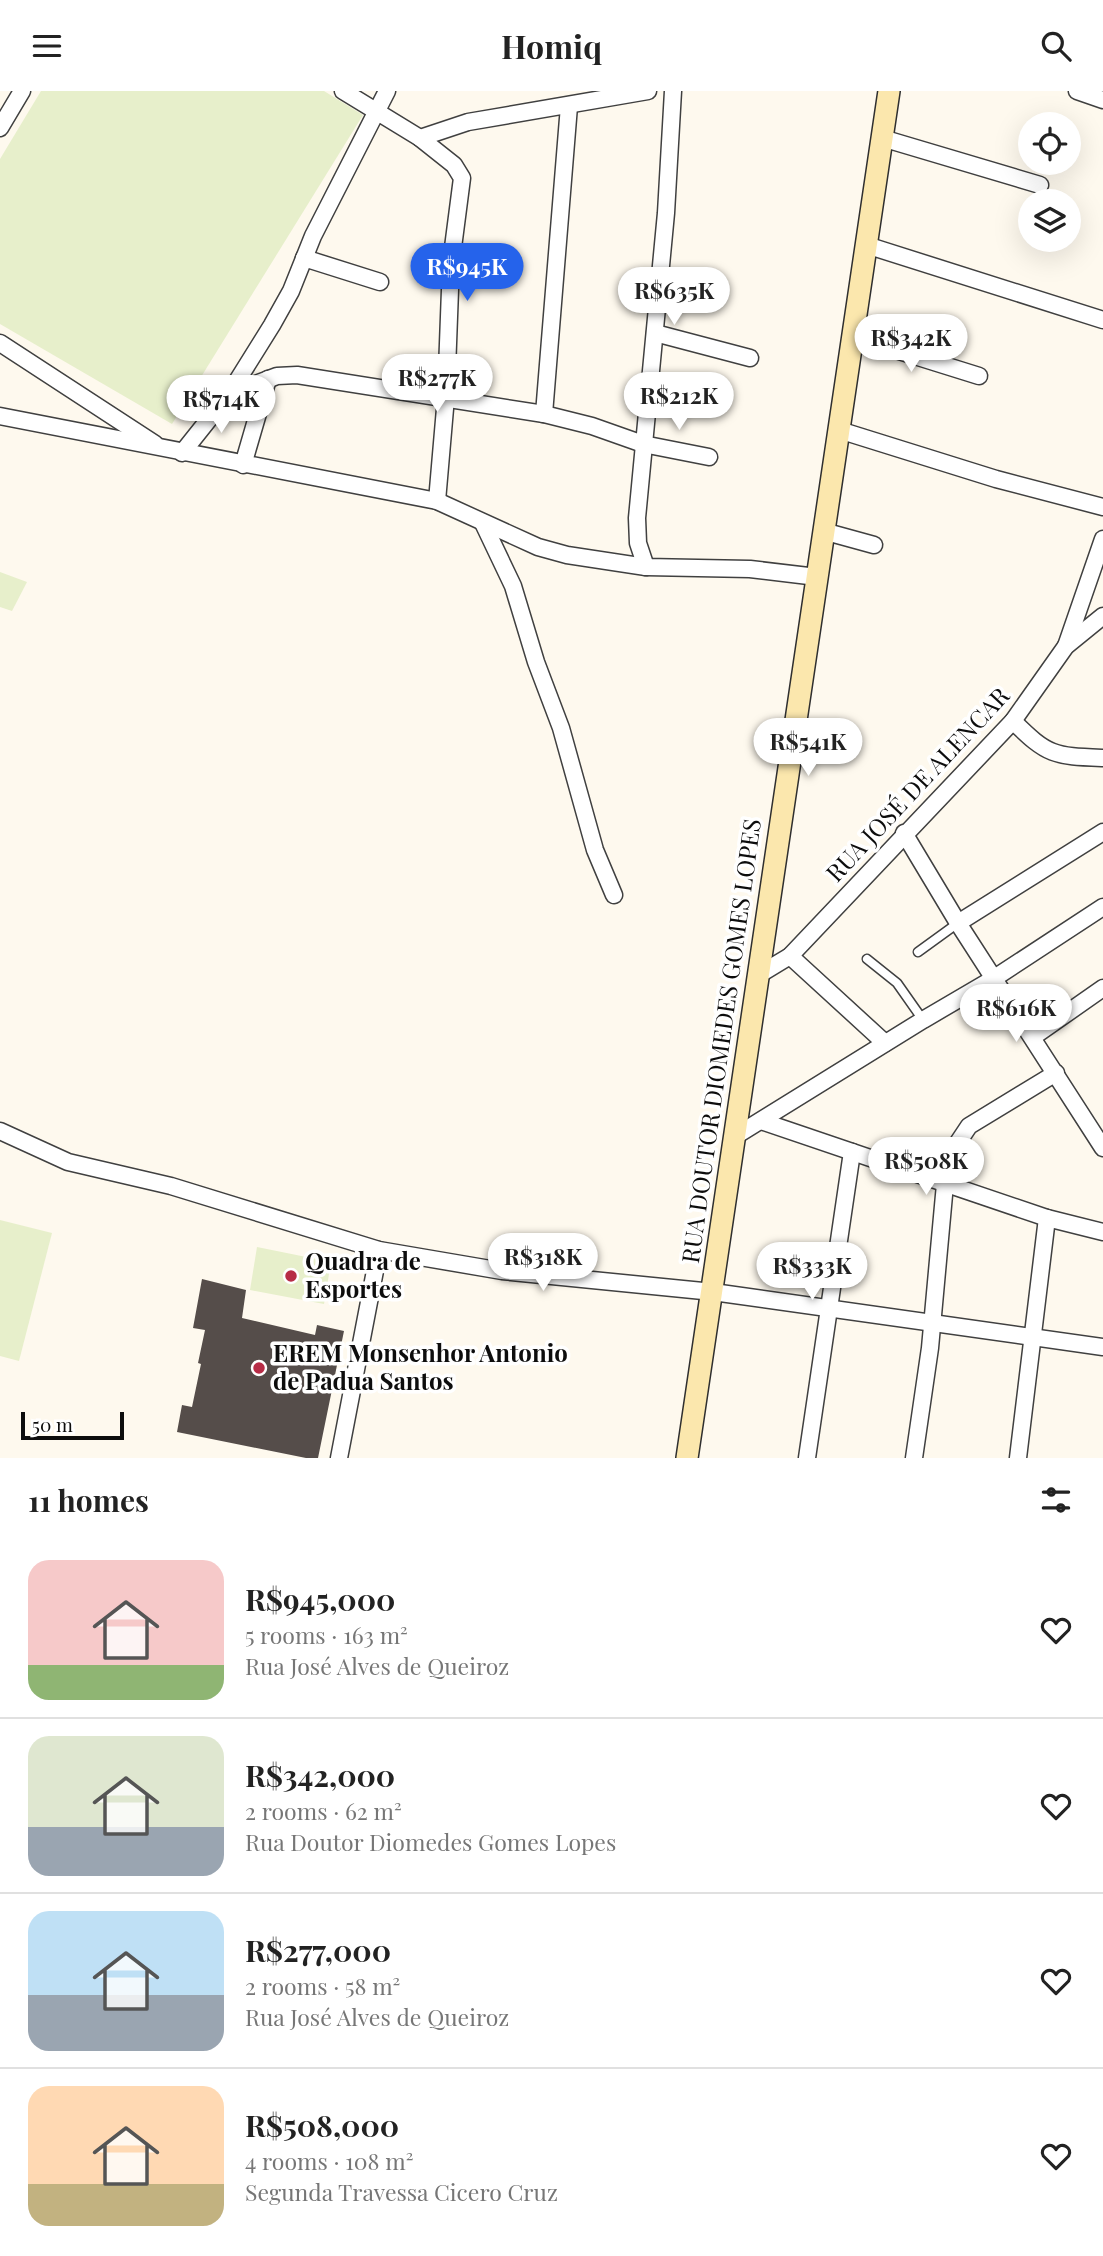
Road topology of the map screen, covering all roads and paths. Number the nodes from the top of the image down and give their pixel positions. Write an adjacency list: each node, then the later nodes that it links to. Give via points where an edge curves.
1 (22, 91): 11 (street)
2 (343, 91): 10 (street)
3 (387, 91): 10 (street)
4 (648, 91): 9 (street)
5 (673, 91): 19 (street)
6 (889, 91): 13 (street, RUA DOUTOR DIOMEDES GOMES LOPES)
7 (1077, 91): 8 (street)
8 (1103, 100)
9 (569, 106): 12 (street, via 468,123); 27 (street)
10 (378, 111): 12 (street); 16 (street)
11 (0, 128)
12 (420, 138): 26 (street, via 454,165 462,178 451,263)
13 (882, 138): 14 (street); 15 (street, RUA DOUTOR DIOMEDES GOMES LOPES)
14 (1040, 185)
15 (866, 245): 18 (street); 20 (street, RUA DOUTOR DIOMEDES GOMES LOPES)
16 (304, 258): 17 (street); 25 (street, via 291,291)
17 (380, 282)
18 (1103, 320)
19 (655, 333): 22 (street); 30 (street)
20 (853, 337): 23 (street); 29 (street, RUA DOUTOR DIOMEDES GOMES LOPES)
21 (0, 343): 31 (street)
22 (750, 358)
23 (979, 376)
24 (268, 379): 25 (street); 26 (street, via 297,375); 34 (street)
25 (229, 394): 32 (street)
26 (446, 397): 27 (street); 35 (street)
27 (544, 414): 30 (street)
28 (0, 415): 31 (street)
29 (839, 430): 36 (street); 38 (street, RUA DOUTOR DIOMEDES GOMES LOPES)
30 (642, 444): 33 (street); 41 (street, via 636,532)
31 (163, 449): 32 (street)
32 (182, 453): 34 (street)
33 (709, 457)
34 (243, 465): 35 (street)
35 (437, 501): 37 (street)
36 (1103, 507)
37 (483, 523): 41 (street, via 567,555); 49 (street, via 513,586 561,728 595,850)
38 (823, 531): 40 (street); 42 (street, RUA DOUTOR DIOMEDES GOMES LOPES)
39 (1103, 538): 44 (street)
40 (874, 545)
41 (646, 567): 42 (street, via 750,569)
42 (817, 577): 55 (street, RUA DOUTOR DIOMEDES GOMES LOPES)
43 (1103, 616): 44 (street, RUA JOSÉ DE ALENCAR)
44 (1066, 646): 45 (street, RUA JOSÉ DE ALENCAR)
45 (1013, 721): 46 (street, via 1048,753); 48 (street, RUA JOSÉ DE ALENCAR)
46 (1103, 758)
47 (1103, 832): 51 (street)
48 (904, 833): 51 (street); 53 (street, RUA JOSÉ DE ALENCAR)
49 (614, 895)
50 (1103, 907): 56 (street)
51 (958, 923): 52 (lane); 56 (street)
52 (918, 952)
53 (790, 956): 55 (street, RUA JOSÉ DE ALENCAR); 60 (street)
54 (867, 959): 58 (lane, via 897,983)
55 (757, 976): 64 (street, RUA DOUTOR DIOMEDES GOMES LOPES)
56 (993, 979): 58 (street); 59 (street)
57 (1103, 988): 59 (street)
58 (923, 1020): 60 (street)
59 (1033, 1037): 61 (street)
60 (885, 1043): 62 (street)
61 (1056, 1073): 65 (street); 67 (street, via 969,1126 953,1150)
62 (761, 1121): 64 (street); 66 (street)
63 (0, 1131): 70 (street, via 68,1162 172,1186)
64 (734, 1137): 71 (street, RUA DOUTOR DIOMEDES GOMES LOPES)
65 (1103, 1148)
66 (852, 1152): 67 (street); 72 (street)
67 (945, 1184): 68 (street); 73 (street)
68 (1047, 1218): 69 (street); 74 (street)
69 (1103, 1232)
70 (379, 1250): 71 (street, via 502,1271); 76 (street)
71 (713, 1292): 72 (street); 77 (street, RUA DOUTOR DIOMEDES GOMES LOPES)
72 (829, 1308): 73 (street); 78 (street)
73 (932, 1323): 74 (street); 79 (street)
74 (1032, 1337): 75 (street); 80 (street)
75 (1103, 1347)
76 (339, 1458)
77 (687, 1458)
78 (807, 1458)
79 (914, 1458)
80 (1018, 1458)

